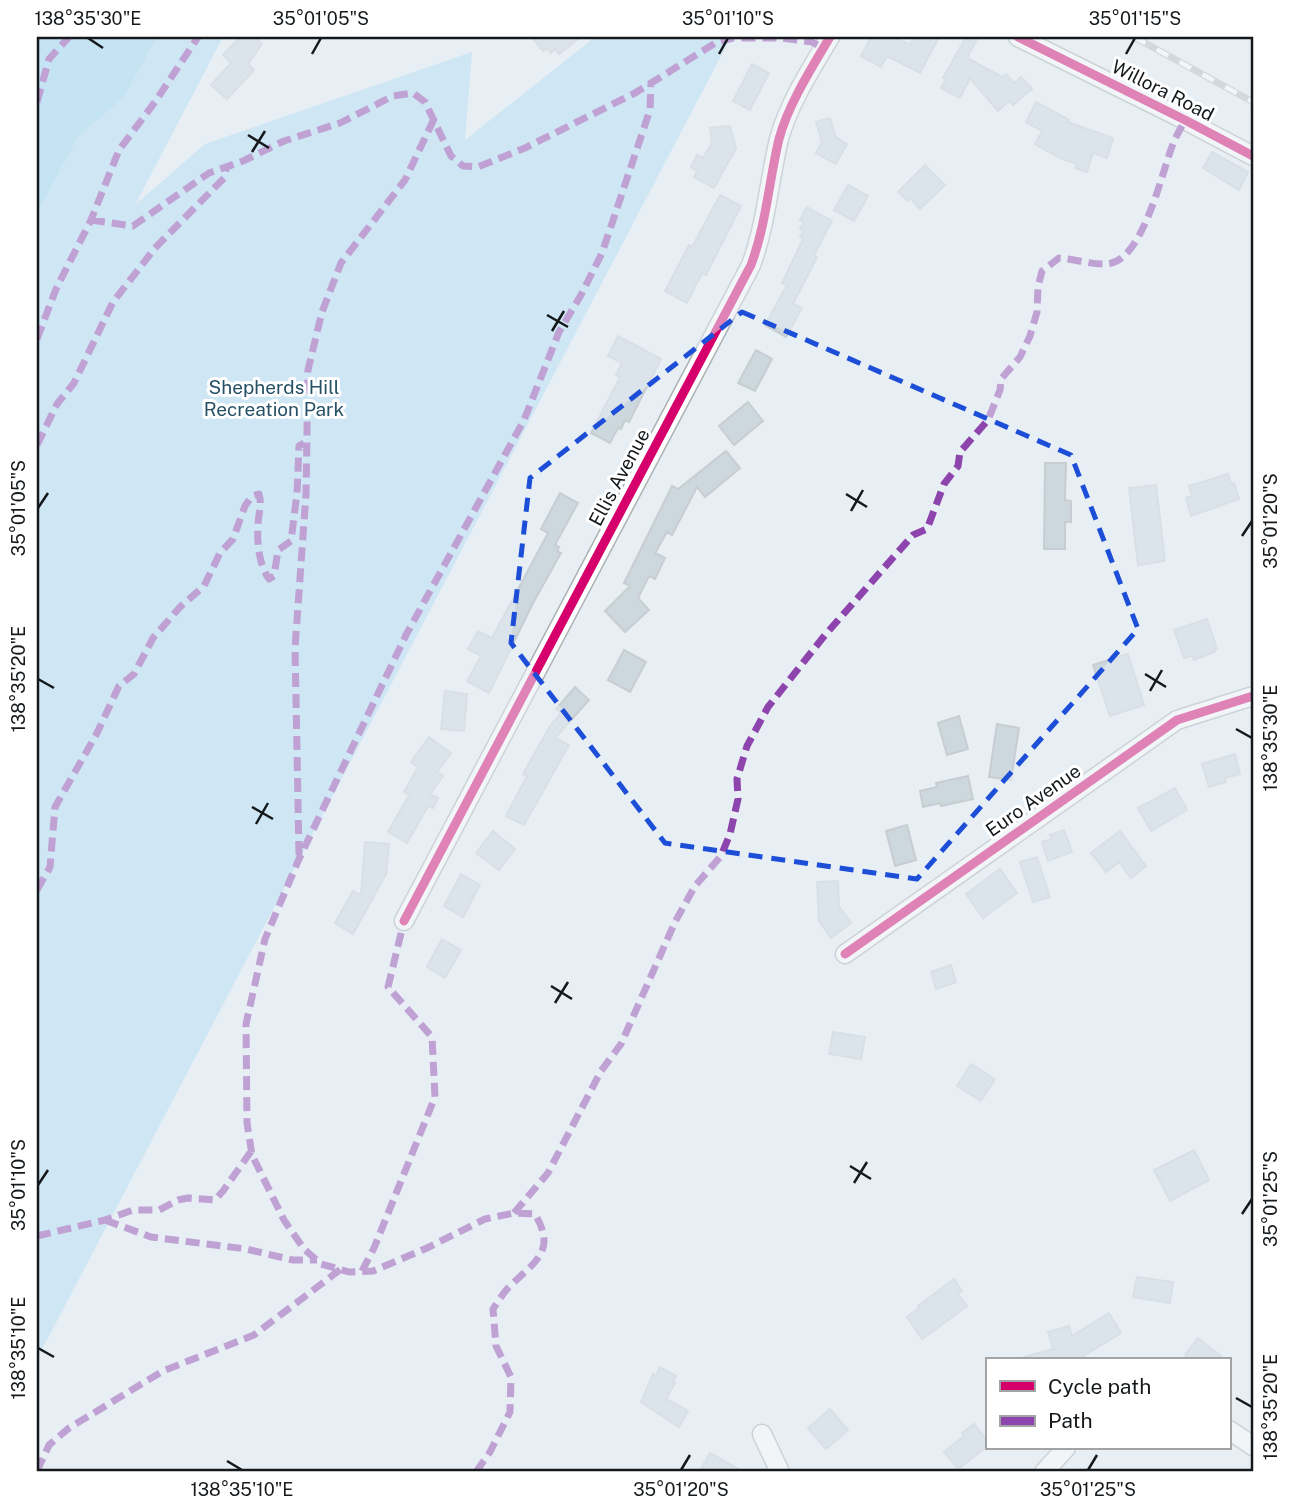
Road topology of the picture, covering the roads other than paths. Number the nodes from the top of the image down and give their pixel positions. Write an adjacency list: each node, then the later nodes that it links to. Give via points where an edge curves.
1 (830, 37): 5 (street, Ellis Avenue, via 780,136 751,265)
2 (1018, 37): 3 (street, Willora Road)
3 (1253, 156)
4 (1253, 696): 6 (street, Euro Avenue, via 1177,720)
5 (404, 921)
6 (845, 954)
7 (1230, 1431): 9 (street)
8 (762, 1434): 11 (street)
9 (1253, 1446)
10 (1064, 1450): 12 (street)
11 (780, 1472)
12 (1044, 1472)

